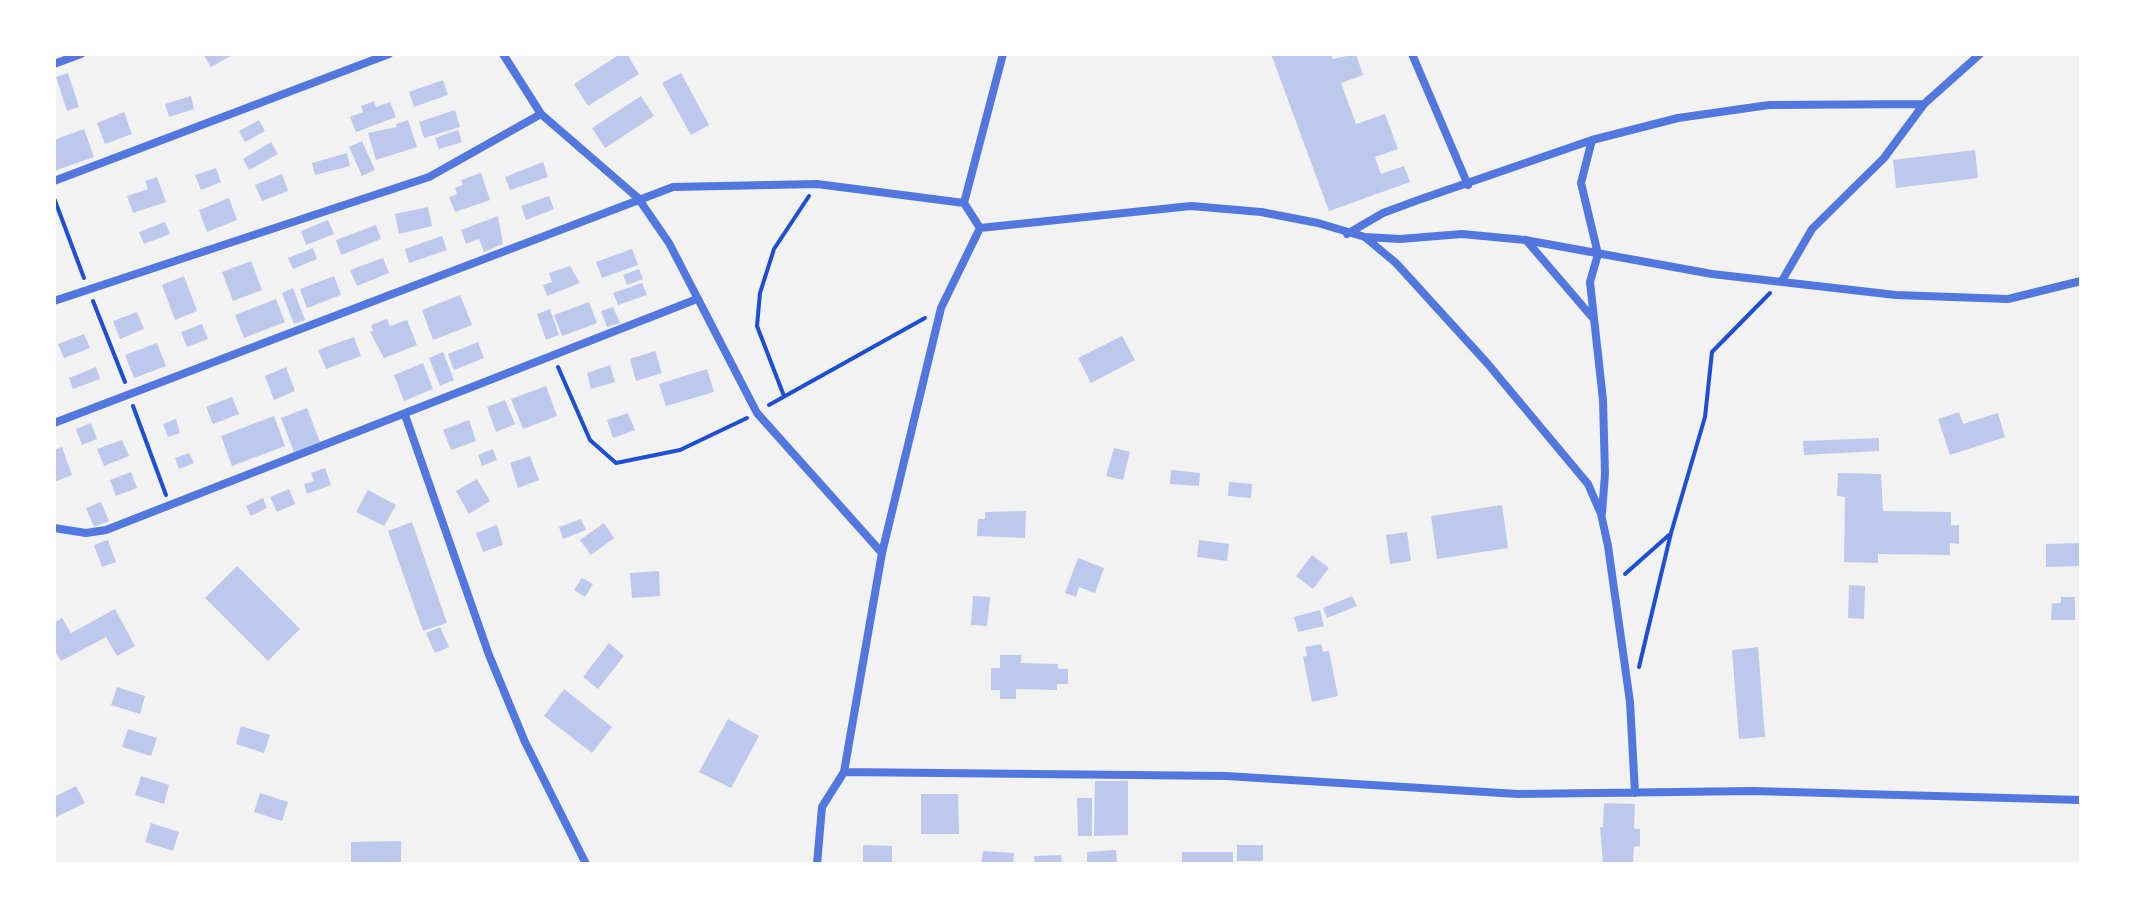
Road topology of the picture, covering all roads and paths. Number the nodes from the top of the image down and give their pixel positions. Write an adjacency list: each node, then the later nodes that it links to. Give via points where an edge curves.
1 (81, 54): 7 (street)
2 (389, 54): 11 (street)
3 (503, 54): 9 (street)
4 (1003, 54): 16 (street)
5 (1412, 54): 13 (street)
6 (1980, 54): 8 (street)
7 (54, 64)
8 (1924, 104): 10 (street, via 1769,105 1678,118); 22 (street, via 1884,158 1812,229)
9 (541, 114): 15 (street); 24 (street, via 429,177)
10 (1592, 140): 13 (street); 21 (street, via 1581,183)
11 (54, 181)
12 (817, 184): 15 (street, via 686,186); 16 (street); 31 (path, via 774,249 760,293 757,326)
13 (1468, 185): 18 (street, via 1383,213)
14 (54, 198): 24 (path)
15 (638, 198): 25 (street, via 669,243); 30 (street)
16 (964, 203): 17 (street)
17 (980, 228): 18 (street, via 1191,206 1261,212); 27 (street)
18 (1347, 234): 19 (street)
19 (1365, 237): 20 (street, via 1462,234); 36 (street, via 1422,290 1569,457)
20 (1525, 240): 21 (street); 28 (street)
21 (1598, 254): 22 (street, via 1712,274); 28 (street, via 1590,282)
22 (1783, 279): 23 (street, via 1896,295 2008,299); 38 (path, via 1712,352 1709,400)
23 (2081, 281)
24 (88, 288): 26 (street); 30 (path)
25 (697, 299): 29 (street); 32 (street)
26 (54, 301)
27 (941, 308): 31 (path); 39 (street)
28 (1592, 317): 36 (street, via 1604,412)
29 (553, 356): 32 (path, via 590,440 616,463 680,450); 33 (street)
30 (129, 394): 34 (street); 35 (path)
31 (784, 396): 32 (path)
32 (757, 413): 39 (street)
33 (405, 415): 35 (street); 45 (street, via 489,655)
34 (54, 423)
35 (169, 503): 37 (street, via 106,530)
36 (1601, 514): 40 (street)
37 (54, 528)
38 (1671, 533): 40 (path); 41 (path)
39 (882, 553): 42 (street)
40 (1613, 585): 43 (street, via 1630,702)
41 (1637, 673)
42 (844, 772): 43 (street, via 1226,776 1518,794); 46 (street, via 822,807)
43 (1635, 793): 44 (street)
44 (2081, 800)
45 (586, 864)
46 (817, 864)

